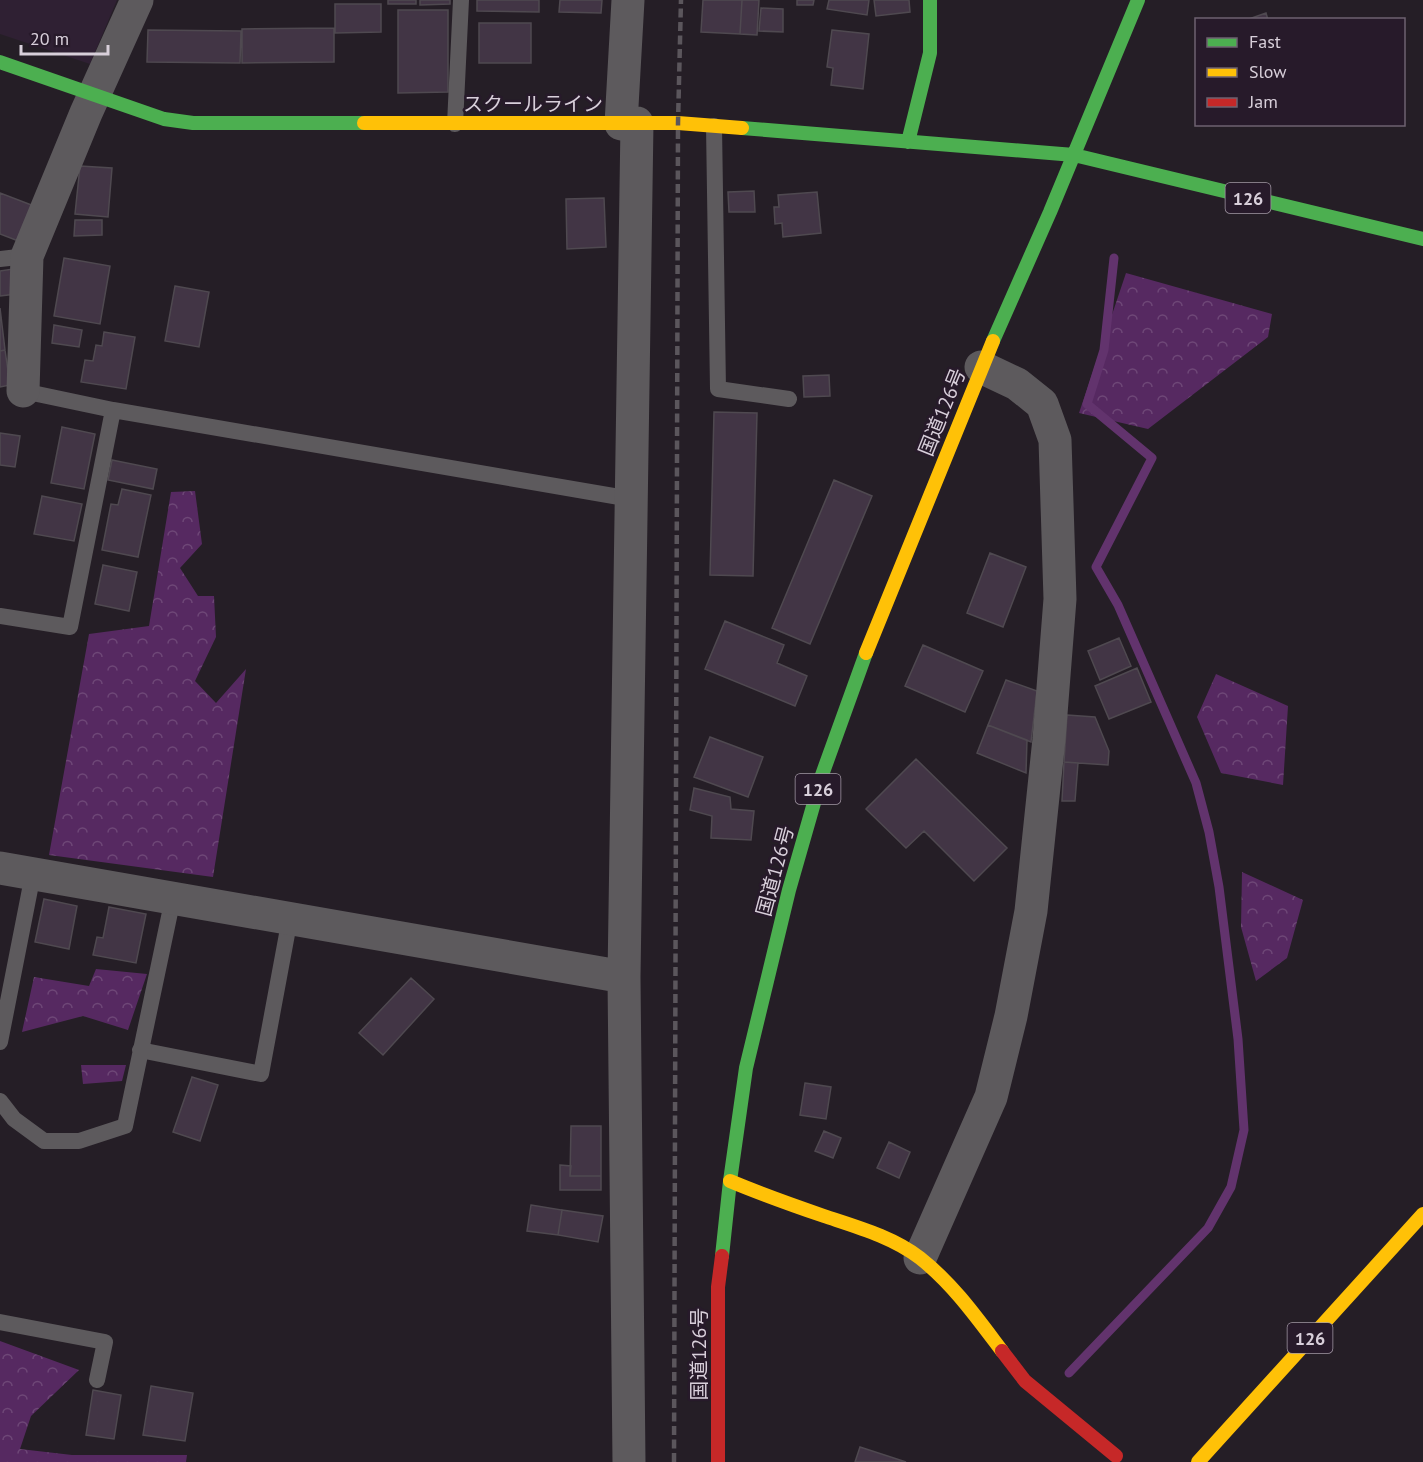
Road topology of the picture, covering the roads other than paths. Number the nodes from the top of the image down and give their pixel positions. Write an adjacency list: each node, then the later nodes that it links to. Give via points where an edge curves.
1 (137, 0): 7 (street)
2 (461, 0): 8 (lane)
3 (628, 0): 9 (street)
4 (930, 0): 11 (main road, via 930,53)
5 (1138, 0): 12 (main road, 国道126号 / 126)
6 (0, 62): 7 (main road, スクールライン)
7 (95, 96): 8 (main road, スクールライン, via 164,119 193,123); 14 (street)
8 (455, 124): 9 (main road, スクールライン)
9 (629, 124): 10 (main road, スクールライン); 19 (street)
10 (714, 126): 11 (main road, スクールライン); 17 (lane, via 718,389)
11 (908, 142): 12 (main road, スクールライン)
12 (1074, 155): 13 (main road, 126); 15 (main road, 国道126号 / 126)
13 (1423, 239)
14 (13, 258): 16 (street)
15 (981, 367): 29 (main road, 国道126号 / 126, via 822,775 789,890 746,1068); 31 (street, via 1017,384 1042,404 1055,440 1060,599 1031,911 1011,1016 991,1097)
16 (23, 391): 18 (lane)
17 (789, 399)
18 (113, 410): 19 (lane); 20 (lane, via 70,627)
19 (631, 499): 25 (street)
20 (0, 616)
21 (0, 868): 22 (street)
22 (33, 874): 23 (street); 26 (lane)
23 (173, 898): 24 (street); 27 (lane)
24 (290, 918): 25 (street); 27 (lane, via 261,1074)
25 (624, 977): 35 (street)
26 (0, 1042)
27 (140, 1050): 28 (lane, via 125,1126 79,1141 44,1141 14,1119)
28 (0, 1101)
29 (730, 1181): 31 (main road, via 896,1243); 36 (main road, 国道126号 / 126, via 718,1287)
30 (1423, 1214): 37 (main road, 126)
31 (920, 1258): 34 (main road, via 960,1296 1025,1381)
32 (0, 1322): 33 (lane, via 105,1342)
33 (97, 1380)
34 (1116, 1456)
35 (628, 1462)
36 (718, 1462)
37 (1198, 1462)

